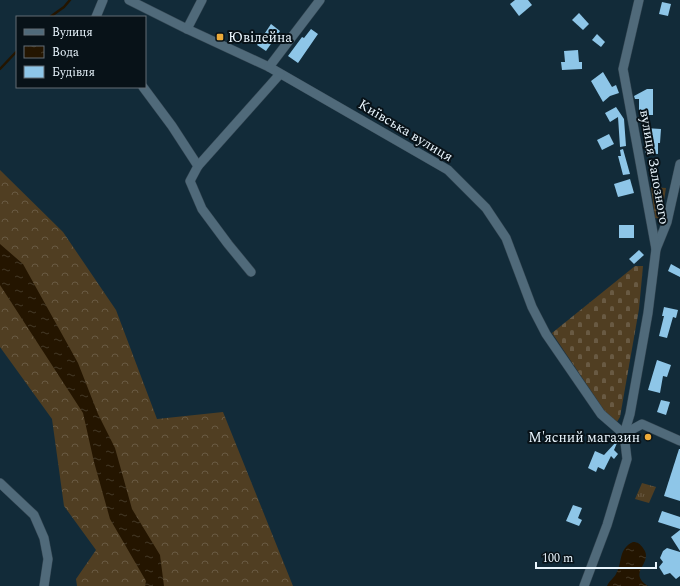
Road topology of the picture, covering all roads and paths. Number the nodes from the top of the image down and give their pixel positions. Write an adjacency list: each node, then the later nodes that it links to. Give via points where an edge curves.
1 (103, 0): 6 (street)
2 (129, 0): 7 (street, Київська вулиця)
3 (202, 0): 7 (street)
4 (320, 0): 8 (street)
5 (639, 0): 13 (street, вулиця Залозного, via 623,69)
6 (96, 16)
7 (186, 29): 8 (street, Київська вулиця)
8 (269, 67): 9 (street, Київська вулиця)
9 (280, 74): 12 (street); 15 (street, Київська вулиця, via 448,170 486,208 506,238 532,307 546,334 601,414)
10 (144, 88): 12 (street)
11 (680, 164): 13 (street, via 667,222)
12 (198, 166): 14 (street, via 190,181 202,209)
13 (656, 249): 15 (street, вулиця Залозного, via 647,320)
14 (251, 272)
15 (624, 434): 16 (street, via 642,424); 19 (street, via 627,459 607,525)
16 (680, 441)
17 (0, 483): 18 (street, via 34,515 44,538 48,559)
18 (44, 586)
19 (584, 586)

